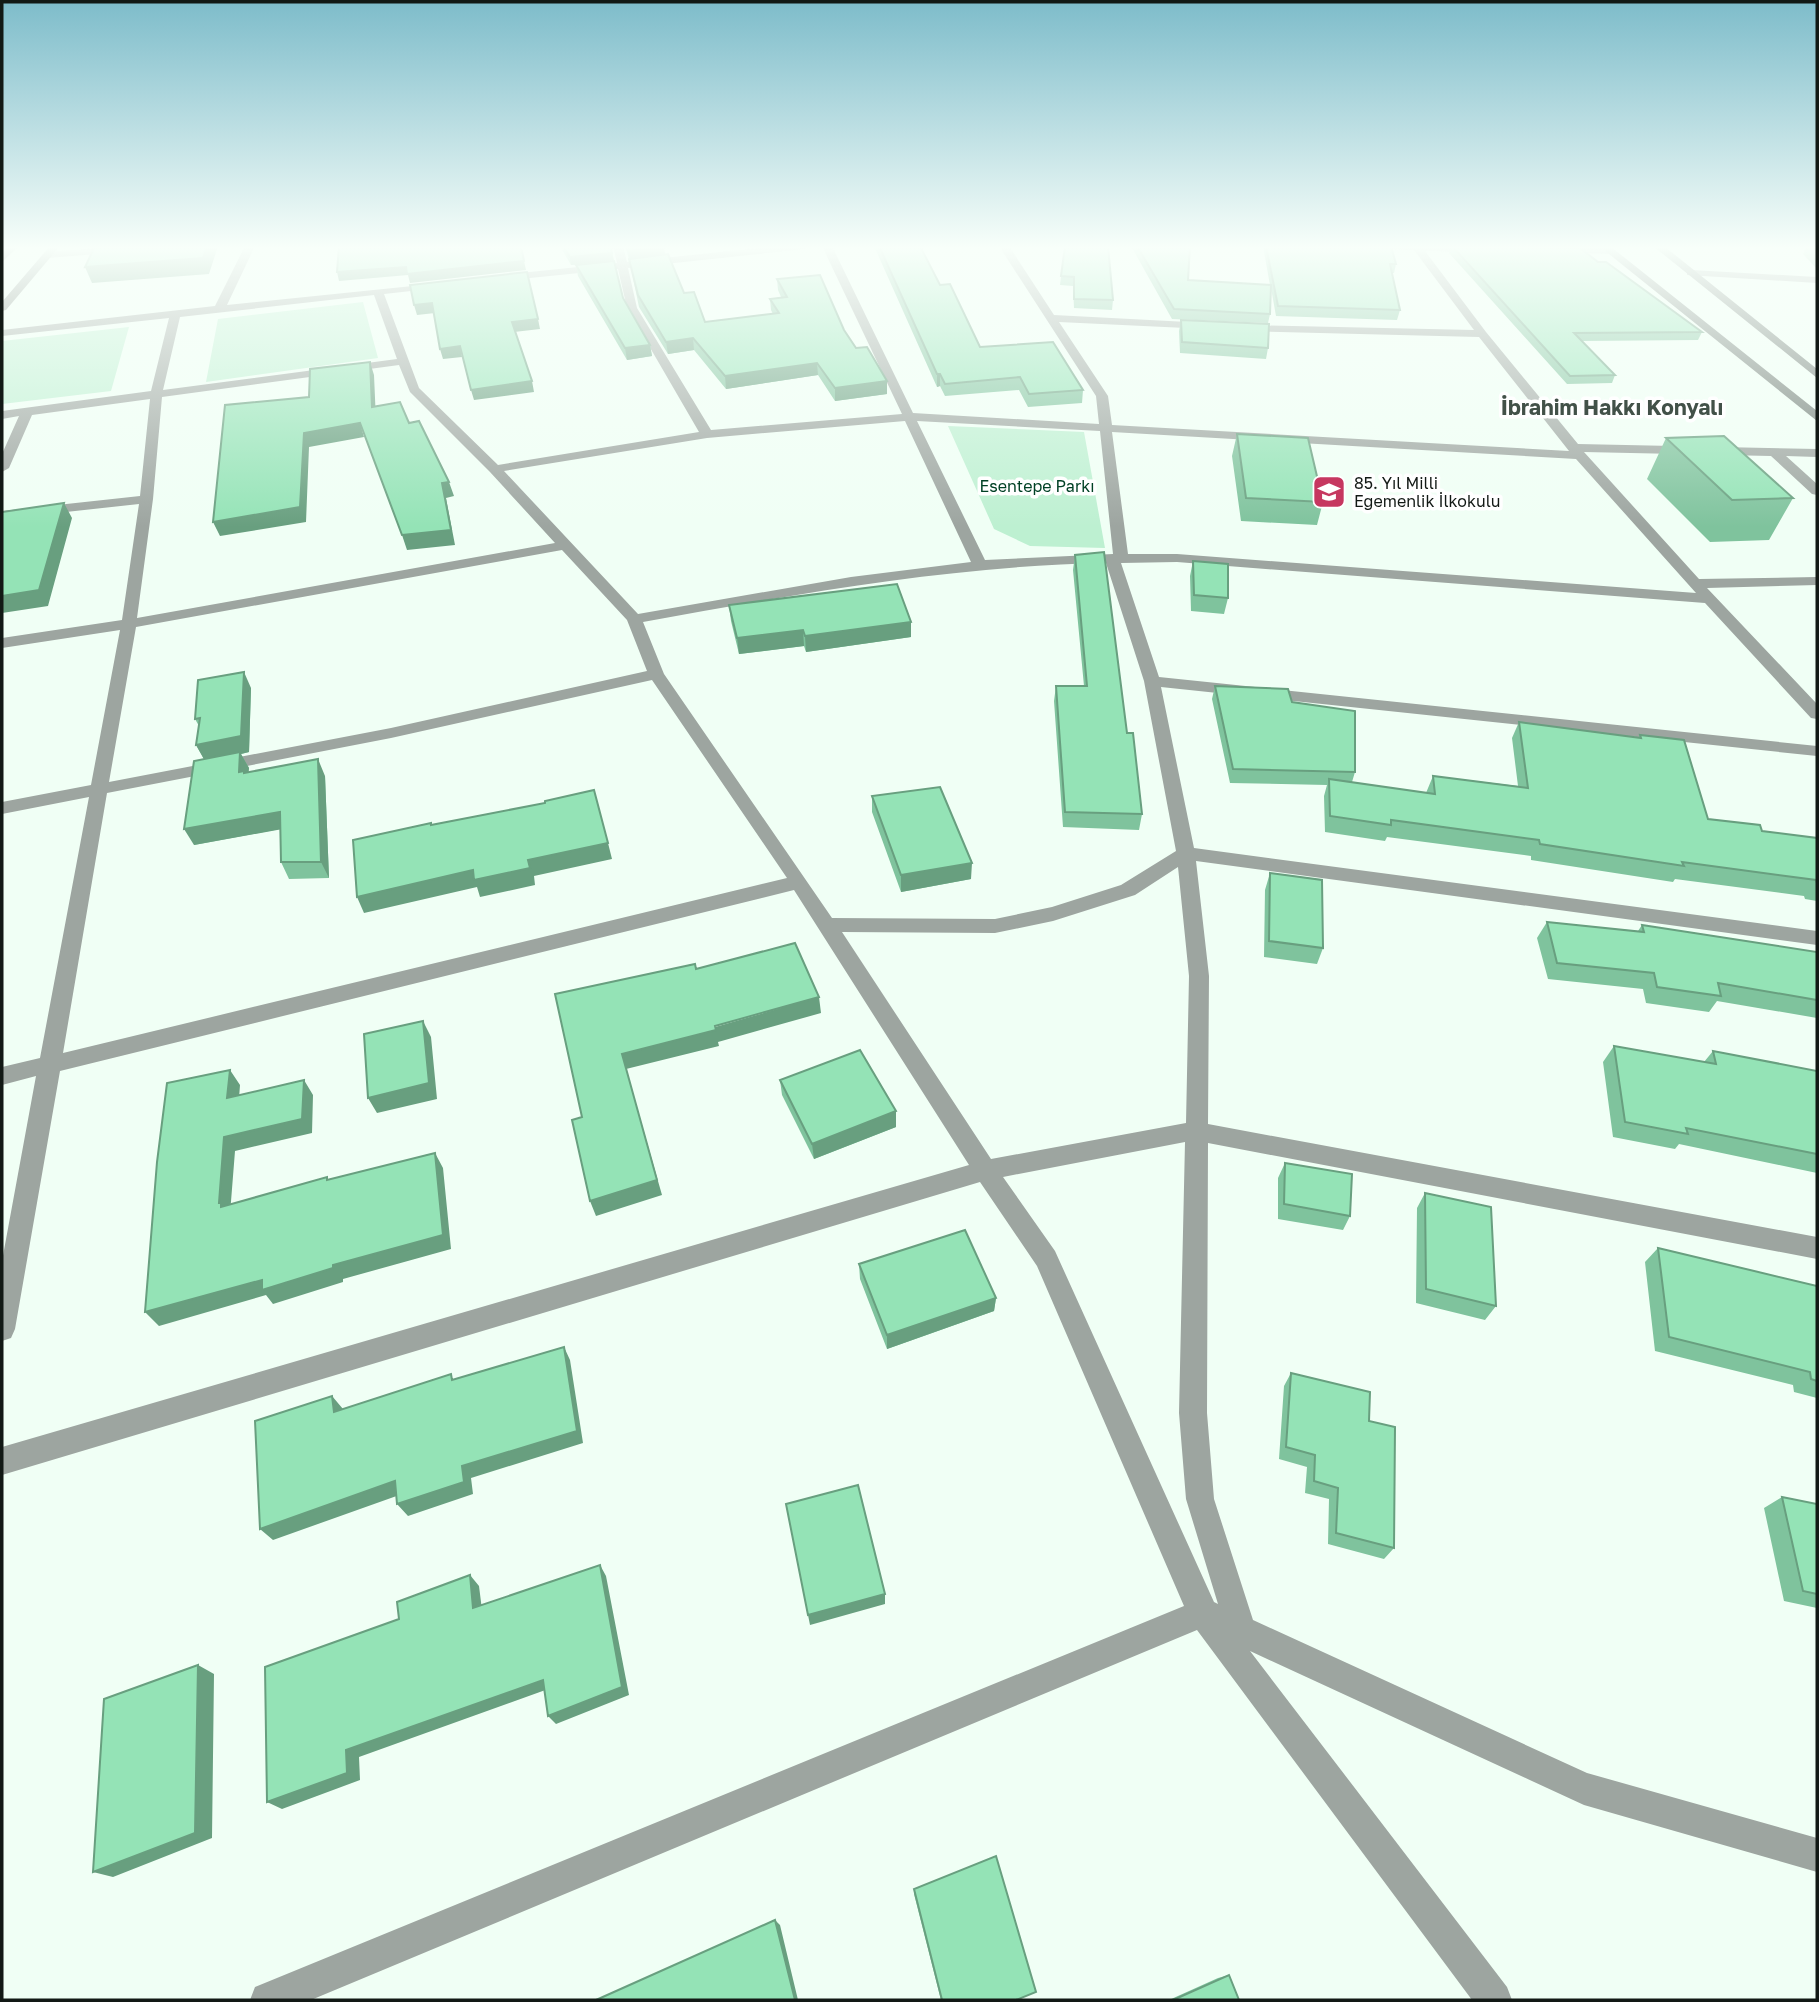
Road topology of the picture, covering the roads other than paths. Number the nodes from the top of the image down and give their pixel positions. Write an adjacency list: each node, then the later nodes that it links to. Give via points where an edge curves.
1 (169, 339): 11 (street)
2 (396, 339): 9 (street)
3 (651, 339): 17 (street)
4 (873, 339): 14 (street)
5 (1066, 339): 16 (street, via 1102,396)
6 (1486, 339): 18 (street)
7 (1720, 339): 15 (street)
8 (1773, 339): 10 (street)
9 (404, 361): 11 (street); 22 (street, via 414,389)
10 (1817, 375)
11 (156, 395): 12 (street); 24 (street)
12 (28, 411): 13 (street); 21 (street)
13 (2, 415)
14 (911, 417): 16 (street); 17 (street); 28 (street)
15 (1817, 417)
16 (1107, 427): 18 (street); 27 (street)
17 (707, 434): 22 (street)
18 (1577, 452): 19 (street); 30 (street)
19 (1774, 452): 20 (street); 23 (street)
20 (1817, 453)
21 (2, 468)
22 (495, 469): 26 (street)
23 (1817, 491)
24 (146, 499): 25 (street); 33 (street)
25 (2, 515)
26 (566, 545): 32 (street); 33 (street)
27 (1117, 558): 28 (street); 31 (street, via 1177,558); 36 (street)
28 (980, 565): 32 (street)
29 (1817, 581): 30 (street)
30 (1695, 584): 31 (street)
31 (1709, 599): 37 (street)
32 (634, 619): 35 (street)
33 (129, 624): 34 (street); 39 (street)
34 (2, 643)
35 (656, 674): 39 (street, via 391,733); 42 (street)
36 (1152, 681): 38 (street); 41 (street)
37 (1817, 714)
38 (1817, 751)
39 (100, 787): 40 (street); 45 (street)
40 (2, 808)
41 (1186, 853): 43 (street, via 1128,890 1054,914 995,926); 44 (street); 47 (street, via 1199,975)
42 (799, 882): 43 (street); 45 (street)
43 (827, 925): 48 (street)
44 (1817, 938)
45 (51, 1066): 46 (street); 50 (street)
46 (2, 1076)
47 (1196, 1131): 48 (street); 49 (street); 53 (street, via 1193,1413 1200,1499)
48 (985, 1170): 51 (street); 52 (street, via 1046,1259)
49 (1817, 1248)
50 (2, 1329)
51 (2, 1461)
52 (1203, 1613): 53 (street); 55 (street); 56 (street)
53 (1241, 1631): 54 (street, via 1584,1789)
54 (1817, 1855)
55 (268, 2000)
56 (1494, 2000)

